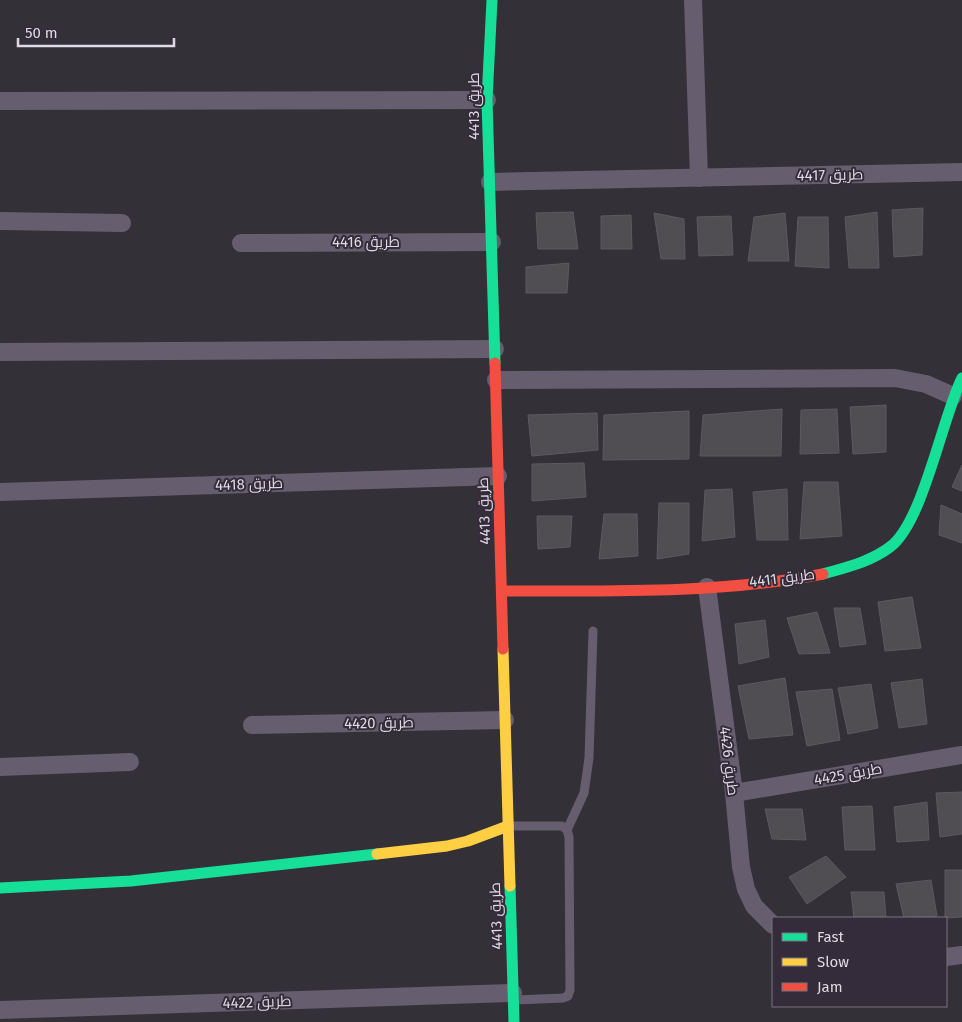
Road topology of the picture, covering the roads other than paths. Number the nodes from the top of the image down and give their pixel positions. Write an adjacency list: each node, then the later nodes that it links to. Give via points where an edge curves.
1 (492, 0): 4 (street, طريق 4413)
2 (693, 0): 6 (street)
3 (0, 100): 4 (street)
4 (488, 100): 7 (street, طريق 4413)
5 (962, 172): 6 (street, طريق 4417)
6 (699, 178): 7 (street, طريق 4417)
7 (490, 182): 10 (street, طريق 4413)
8 (0, 221): 9 (street)
9 (122, 222)
10 (492, 242): 11 (street, طريق 4416); 12 (street, طريق 4413)
11 (241, 243)
12 (495, 348): 13 (street); 15 (street, طريق 4413)
13 (0, 352)
14 (962, 378): 16 (street, طريق 4411)
15 (496, 380): 16 (street, via 895,378 926,384); 17 (street, طريق 4413)
16 (954, 396): 19 (street, طريق 4411, via 910,521 892,546 875,560 852,568 796,578)
17 (498, 476): 18 (street, طريق 4418); 20 (street, طريق 4413)
18 (0, 492)
19 (708, 587): 20 (street, طريق 4411); 27 (street, طريق 4426)
20 (502, 591): 22 (street, طريق 4413)
21 (593, 631): 29 (lane, via 589,758 584,793)
22 (505, 720): 23 (street, طريق 4420); 28 (street, طريق 4413)
23 (252, 726)
24 (962, 755): 27 (street, طريق 4425)
25 (130, 762): 26 (street)
26 (0, 767)
27 (734, 794): 31 (street, طريق 4426, via 746,889 754,906)
28 (508, 826): 29 (lane, via 562,826); 30 (street, via 447,846 130,881); 34 (street, طريق 4413)
29 (567, 830): 34 (lane, via 570,990 563,998)
30 (0, 888)
31 (772, 924)
32 (962, 955): 33 (street)
33 (947, 957)
34 (513, 997): 35 (street, طريق 4422); 36 (street, طريق 4413)
35 (0, 1010)
36 (514, 1022)

